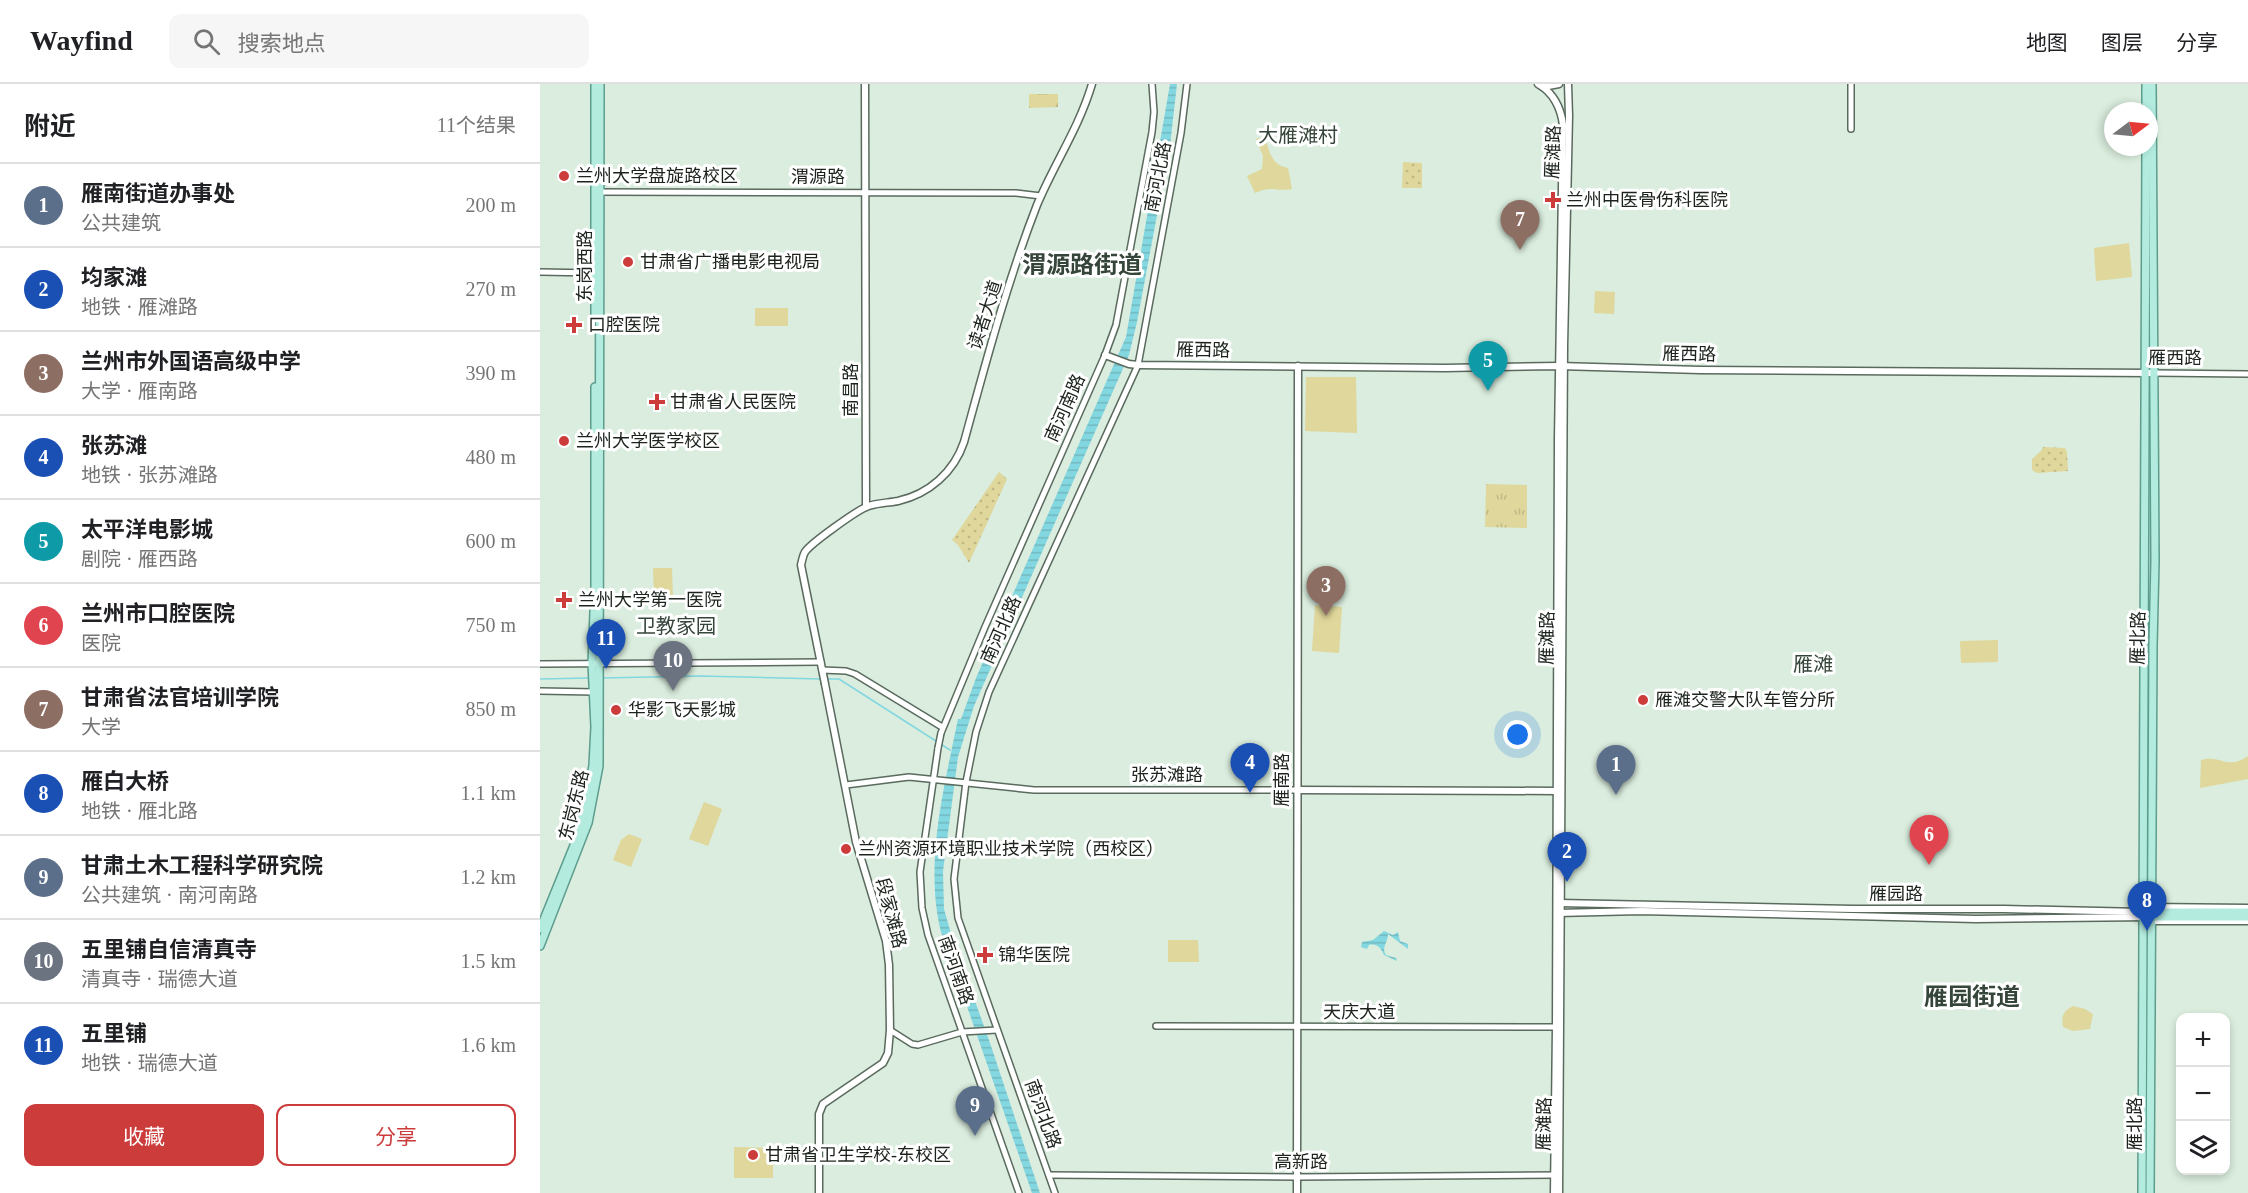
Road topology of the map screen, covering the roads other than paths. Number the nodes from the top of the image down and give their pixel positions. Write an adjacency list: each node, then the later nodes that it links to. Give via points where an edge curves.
1 (595, 84): 16 (main road, 东岗西路)
2 (600, 84): 16 (main road, 东岗西路)
3 (865, 84): 17 (main road, 南昌路)
4 (1092, 84): 18 (main road, 读者大道, via 1076,129)
5 (1152, 84): 21 (street, 南河南路, via 1152,137 1116,326)
6 (1187, 84): 22 (street, 南河北路)
7 (1559, 84): 12 (main road)
8 (1568, 84): 24 (main road, 雁滩路)
9 (1851, 84): 14 (street)
10 (2146, 84): 13 (main road)
11 (2152, 84): 25 (main road, 雁北路)
12 (1540, 85): 24 (main road, 雁滩路, via 1554,98 1562,116)
13 (2146, 102)
14 (1851, 129)
15 (2146, 156): 25 (main road, 雁北路)
16 (597, 192): 17 (street, 渭源路); 20 (main road, 东岗西路); 30 (main road, 东岗西路)
17 (865, 192): 18 (street, 渭源路); 27 (main road, 南昌路)
18 (1041, 196): 27 (main road, 读者大道, via 957,458 945,475 922,492)
19 (540, 272): 20 (street)
20 (595, 273): 30 (main road, 东岗西路)
21 (1105, 355): 22 (main road, 雁西路); 34 (street, 南河南路)
22 (1138, 364): 23 (main road, 雁西路); 36 (street, 南河北路, via 989,692)
23 (1298, 366): 24 (main road, 雁西路); 38 (main road, 雁南路)
24 (1561, 366): 25 (main road, 雁西路); 39 (main road, 雁滩路)
25 (2150, 373): 26 (street, 雁西路); 44 (main road, 雁北路, via 2156,561)
26 (2248, 374)
27 (866, 507): 28 (main road, via 804,553 801,565)
28 (821, 662): 30 (street); 31 (main road, 段家滩路)
29 (540, 664): 30 (street)
30 (596, 667): 32 (main road, 东岗东路)
31 (823, 672): 34 (street, via 855,674); 37 (main road, 段家滩路, bridge)
32 (596, 689): 33 (street); 48 (main road, 东岗东路, via 588,797 576,840); 49 (main road, 东岗东路, via 599,766 588,823)
33 (540, 691)
34 (941, 730): 35 (street, 南河南路, bridge)
35 (933, 779): 36 (street, 张苏滩路); 37 (street, via 893,777); 55 (street, 南河南路, via 920,873 921,900 928,935)
36 (966, 782): 38 (street, 张苏滩路, via 1034,790); 54 (street, 南河北路, via 955,898)
37 (846, 785): 53 (main road, 段家滩路, via 856,842 886,941)
38 (1297, 790): 39 (main road, 张苏滩路); 51 (main road, 雁南路)
39 (1559, 791): 40 (main road, 雁滩路)
40 (1558, 903): 41 (main road, 雁园路); 43 (main road, 雁滩路)
41 (1853, 909): 44 (main road, 雁园路); 46 (main road)
42 (2248, 910): 44 (main road, 雁园路); 45 (main road)
43 (1559, 913): 46 (main road, 雁园路, via 1641,911); 52 (main road, 雁滩路)
44 (2147, 914): 45 (main road, 雁园路); 46 (main road, 雁园路, via 1976,920); 47 (main road, 雁园路); 65 (main road, 雁北路); 66 (main road, 雁北路)
45 (2234, 914): 47 (main road)
46 (1853, 917)
47 (2248, 920)
48 (540, 929)
49 (540, 946)
50 (1156, 1026): 51 (street, 天庆大道)
51 (1297, 1027): 52 (street, 天庆大道); 58 (main road, 雁南路)
52 (1559, 1027): 57 (main road, 雁滩路)
53 (890, 1030): 55 (street, via 918,1045); 59 (main road, 段家滩路, via 883,1063 823,1104 819,1114)
54 (993, 1030): 55 (street); 56 (street, 南河北路)
55 (962, 1032): 60 (street, 南河南路)
56 (1049, 1175): 58 (street, 高新路); 61 (street, 南河北路)
57 (1556, 1175): 58 (street, 高新路); 63 (main road, 雁滩路); 64 (main road, 雁滩路)
58 (1297, 1177): 62 (main road, 雁南路)
59 (819, 1193)
60 (1019, 1193)
61 (1055, 1193)
62 (1297, 1193)
63 (1554, 1193)
64 (1559, 1193)
65 (2142, 1193)
66 (2150, 1193)

